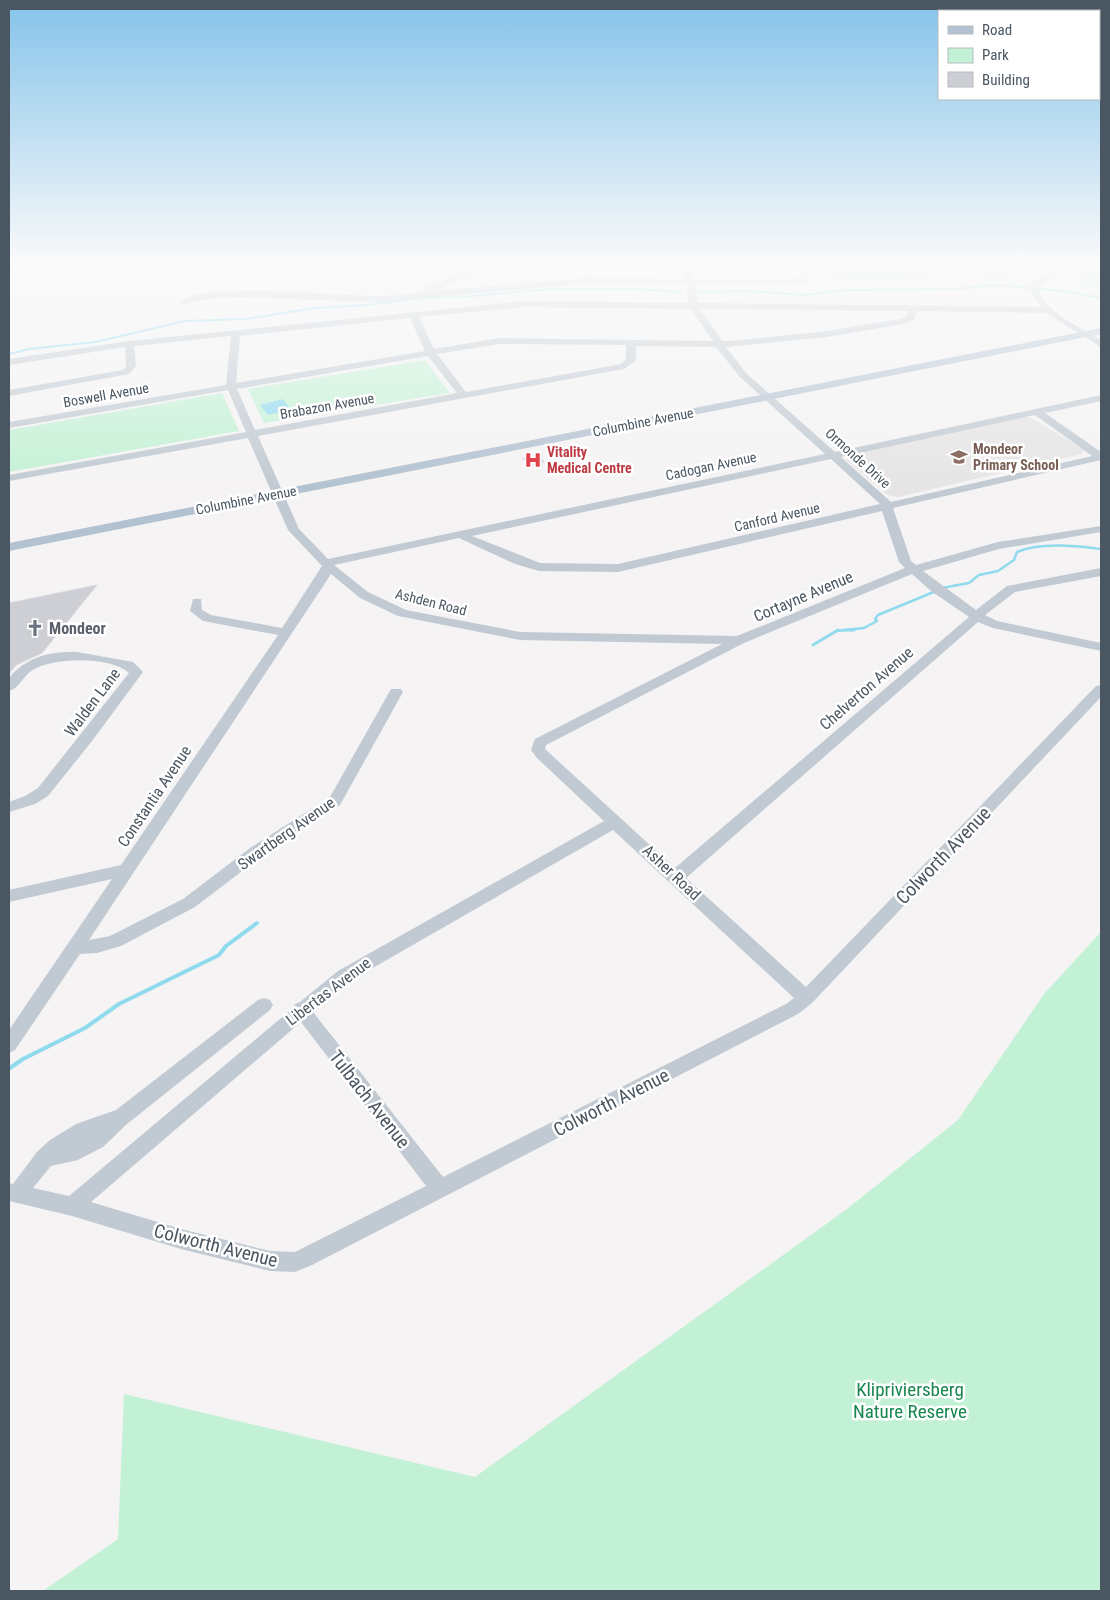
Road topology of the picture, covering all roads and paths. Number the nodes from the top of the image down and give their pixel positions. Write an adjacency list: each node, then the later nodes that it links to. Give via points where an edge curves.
1 (181, 339): 8 (street)
2 (235, 339): 12 (street, Ashden Road)
3 (424, 339): 10 (street)
4 (715, 339): 9 (street, Ormonde Drive)
5 (787, 339): 9 (street, Boswell Avenue)
6 (1052, 339): 15 (main road, Columbine Avenue)
7 (631, 343): 9 (street, Boswell Avenue); 10 (street, Boswell Avenue, via 506,341); 14 (street, Brabazon Avenue, via 631,360 624,366)
8 (129, 344): 11 (street); 13 (street, via 131,366 126,372)
9 (719, 344): 15 (street, Ormonde Drive, via 738,370)
10 (431, 353): 12 (street, Boswell Avenue); 14 (street)
11 (9, 362)
12 (231, 387): 18 (street, Boswell Avenue); 19 (street, Ashden Road)
13 (9, 393)
14 (463, 395): 19 (street, Brabazon Avenue)
15 (766, 395): 20 (street, Ormonde Drive); 23 (main road, Columbine Avenue)
16 (1101, 398): 17 (street, Cadogan Avenue)
17 (1037, 412): 20 (street, Cadogan Avenue); 21 (street)
18 (9, 425)
19 (252, 434): 22 (street, Brabazon Avenue); 23 (street, Ashden Road)
20 (833, 455): 24 (street, Ormonde Drive); 27 (street, Cadogan Avenue)
21 (1101, 457): 24 (street, Canford Avenue)
22 (9, 478)
23 (276, 491): 25 (main road, Columbine Avenue); 30 (street, Ashden Road, via 294,530)
24 (888, 506): 27 (street, Canford Avenue, via 611,569 531,565); 31 (street, Ormonde Drive, via 900,552)
25 (142, 517): 28 (main road, Columbine Avenue); 29 (main road, Columbine Avenue)
26 (1101, 530): 31 (street, Cortayne Avenue, via 998,546)
27 (462, 535): 30 (street, Cadogan Avenue)
28 (9, 541)
29 (9, 547)
30 (328, 565): 35 (street, Constantia Avenue, via 326,574); 36 (street, Ashden Road, via 364,595 402,613 502,633)
31 (911, 569): 34 (street, Ormonde Drive); 36 (street, Cortayne Avenue)
32 (1101, 572): 34 (street, Chelverton Avenue, via 1015,587)
33 (197, 602): 35 (street, via 196,611 207,618)
34 (977, 616): 37 (street, Ormonde Drive, via 998,626); 45 (street, Chelverton Avenue)
35 (285, 632): 44 (street, Constantia Avenue)
36 (739, 640): 41 (street, Cortayne Avenue, via 550,736)
37 (1101, 647)
38 (9, 687): 42 (street, Walden Lane, via 29,666 51,657 67,656 130,665 136,674 43,792)
39 (1101, 689): 48 (street, Colworth Avenue)
40 (396, 692): 47 (street, Swartberg Avenue, via 335,801 256,852 189,903 115,941)
41 (538, 747): 43 (street, Asher Road, via 542,755)
42 (9, 806)
43 (616, 821): 45 (street, Asher Road); 50 (street, Libertas Avenue, via 359,965)
44 (126, 870): 46 (street); 47 (street, Constantia Avenue)
45 (676, 877): 48 (street, Asher Road)
46 (9, 896)
47 (76, 947): 51 (street, Constantia Avenue)
48 (806, 998): 52 (street, Colworth Avenue, via 773,1020)
49 (264, 1005): 53 (street, via 122,1117 108,1133 82,1151 44,1158)
50 (301, 1009): 52 (street, Tulbach Avenue); 54 (street, Libertas Avenue)
51 (9, 1044)
52 (440, 1188): 54 (street, Colworth Avenue, via 305,1258 286,1262 181,1239)
53 (13, 1193): 54 (street, Colworth Avenue)
54 (72, 1206)

